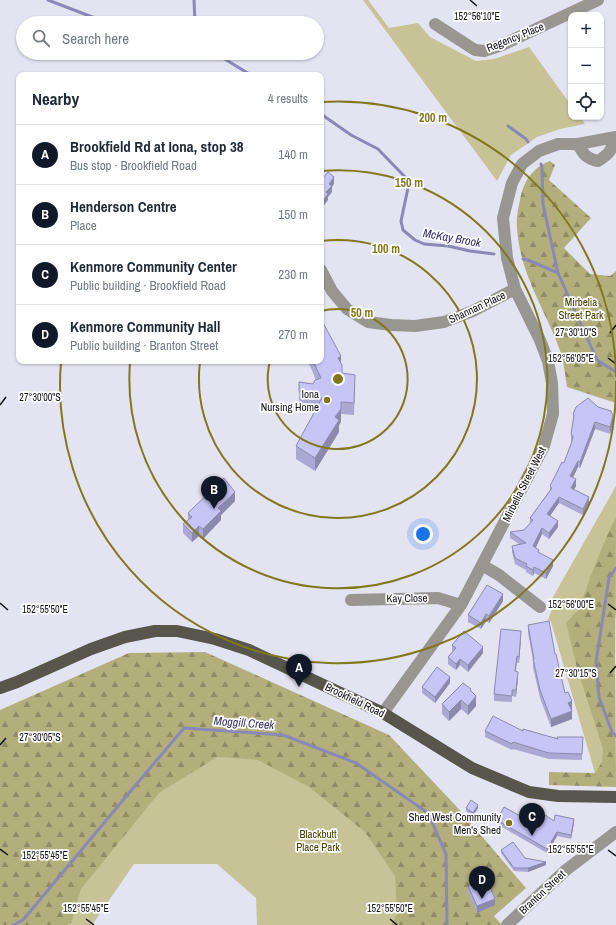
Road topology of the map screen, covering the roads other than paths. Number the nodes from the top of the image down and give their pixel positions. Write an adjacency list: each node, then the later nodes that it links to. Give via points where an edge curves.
1 (598, 0): 2 (street, Regency Place, via 484,51 475,50)
2 (435, 24)
3 (615, 138): 4 (street, Mirbelia Street West); 4 (street, via 612,149 598,161 586,157)
4 (578, 144): 6 (street, Mirbelia Street West, via 558,144 538,151 522,164 512,183 503,218 507,258)
5 (324, 276): 6 (street, Shannan Place, via 332,291 347,309 368,322 391,326 444,322 473,311)
6 (515, 289): 7 (street, Mirbelia Street West, via 548,361 553,414 544,446)
7 (482, 565): 9 (street, Mirbelia Street West); 10 (street)
8 (351, 600): 9 (street, Kay Close, via 438,598)
9 (461, 605): 12 (street, Mirbelia Street West)
10 (540, 607)
11 (0, 688): 12 (main road, Brookfield Road, via 125,637 155,631 177,632 215,639 249,650)
12 (383, 713): 13 (main road, Brookfield Road, via 472,768 529,792 558,796)
13 (616, 797)
14 (616, 832): 15 (street, Branton Street, via 566,870)
15 (508, 924)

